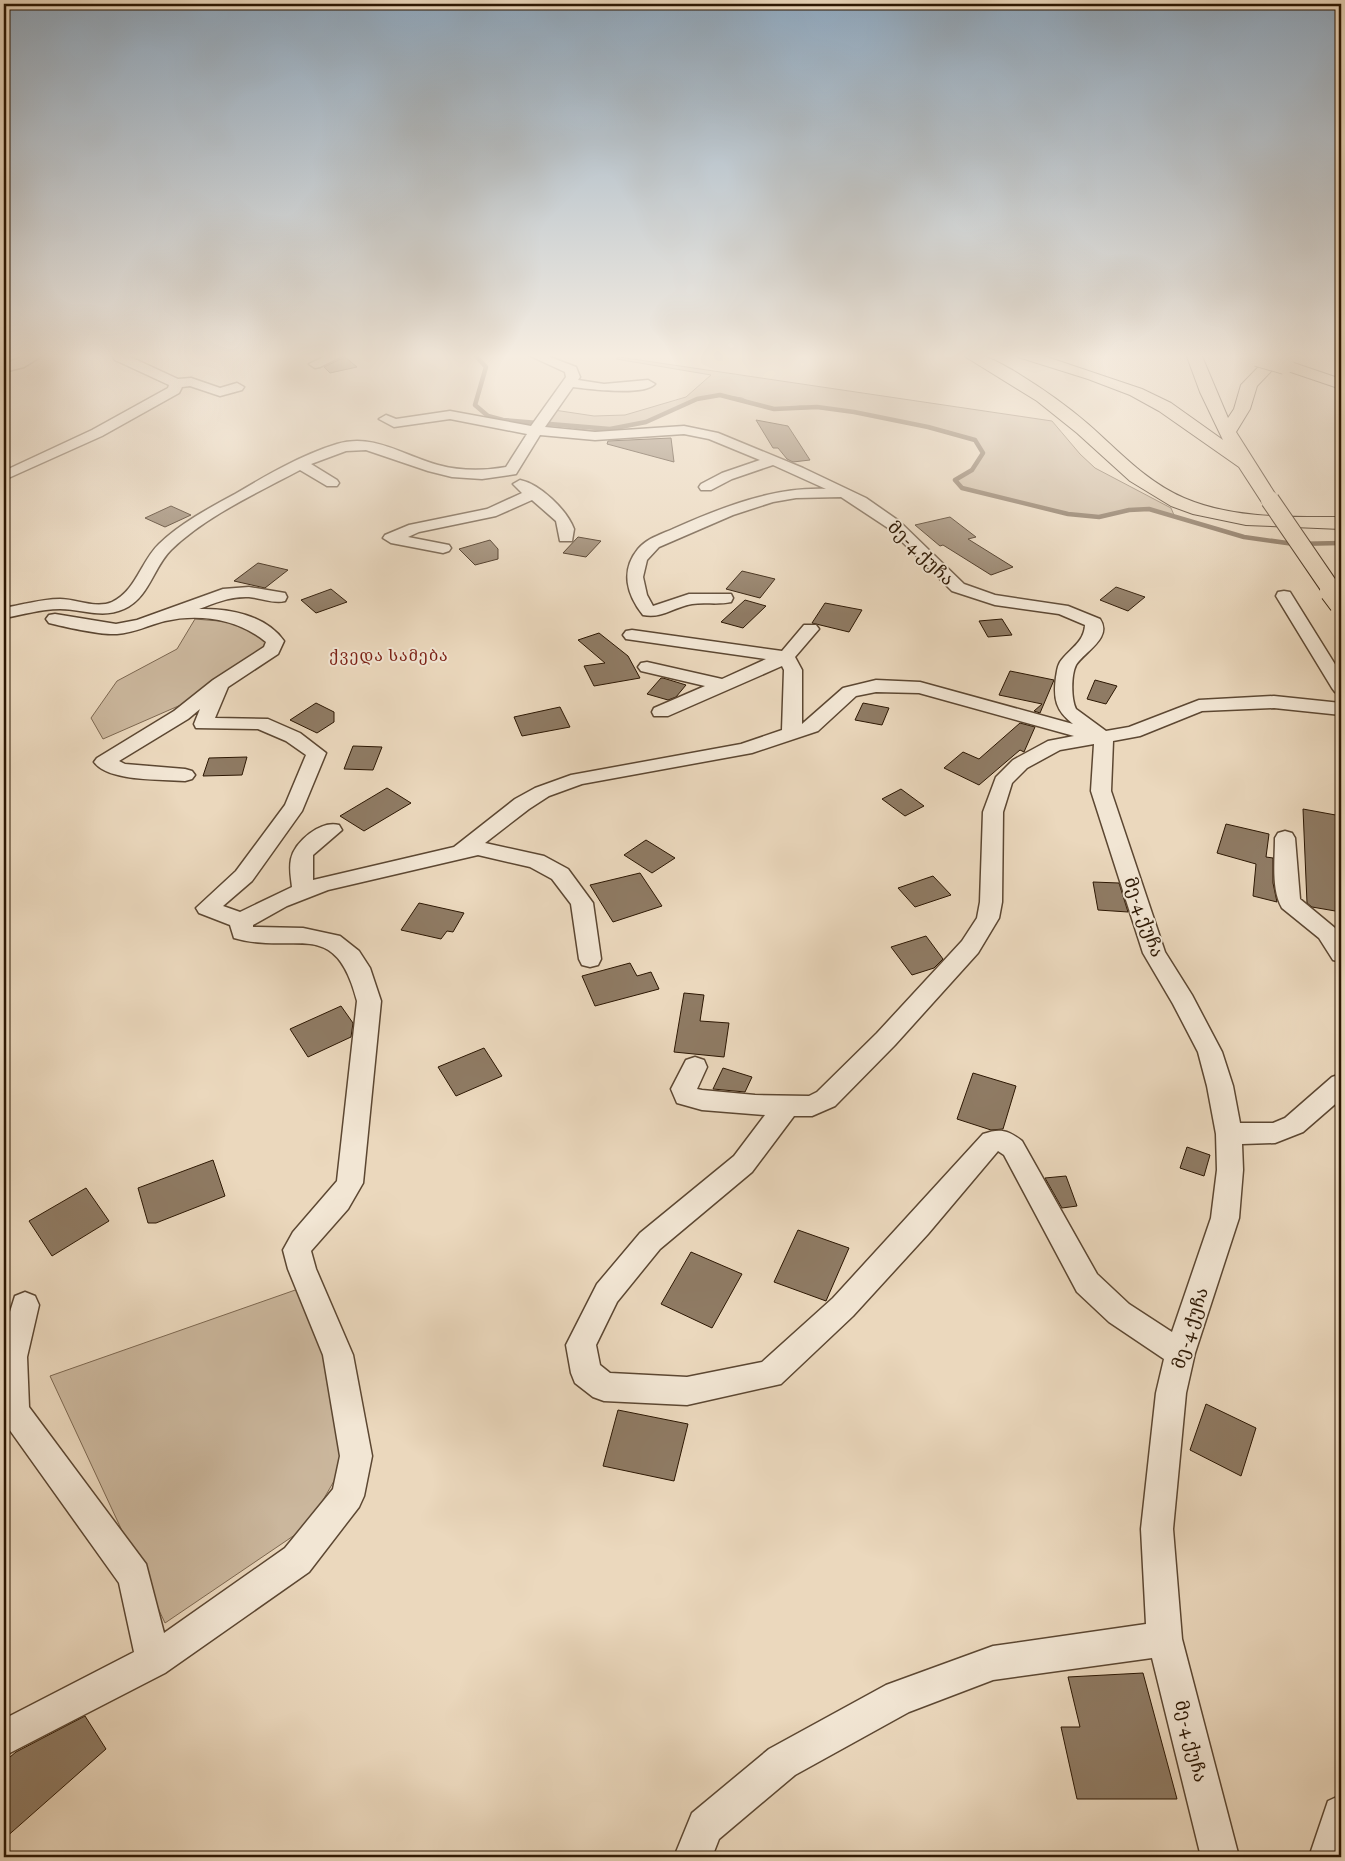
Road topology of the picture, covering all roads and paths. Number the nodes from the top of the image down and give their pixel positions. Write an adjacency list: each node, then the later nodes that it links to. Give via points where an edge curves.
1 (80, 441): 11 (street)
2 (529, 441): 10 (street)
3 (724, 441): 7 (street, მე-4 ქუჩა)
4 (1096, 441): 16 (highway, via 1136,478 1157,492 1225,516 1259,521)
5 (1213, 441): 8 (highway)
6 (1233, 441): 8 (highway)
7 (771, 461): 13 (street); 15 (street, მე-4 ქუჩა)
8 (1244, 463): 22 (highway, bridge)
9 (302, 465): 10 (street, via 340,448 365,444 455,473 476,475); 12 (street); 23 (street, via 202,518 184,532 155,557 128,601 103,609 60,604)
10 (511, 471): 14 (street, via 515,480)
11 (4, 476)
12 (332, 483)
13 (706, 487)
14 (532, 494): 17 (street, via 562,517 568,529); 18 (street, via 491,512 415,528 391,538)
15 (852, 495): 21 (street, via 803,493 748,504 651,545 638,561 634,574 636,594 649,611 689,599); 35 (street, მე-4 ქუჩა, via 880,514 949,583 960,590 1058,608 1082,615 1094,623 1094,637 1066,665 1063,691 1069,712)
16 (1341, 523)
17 (566, 538)
18 (443, 548)
19 (1284, 596): 31 (street)
20 (279, 597): 24 (street, via 249,592 223,594)
21 (725, 598)
22 (1341, 603)
23 (12, 612): 24 (street, via 116,629)
24 (162, 616): 29 (street, via 218,613 239,618 275,641 272,650)
25 (810, 628): 27 (street)
26 (632, 635): 27 (street)
27 (786, 657): 30 (street); 34 (street, via 793,670)
28 (647, 667): 30 (street)
29 (219, 684): 36 (street, via 181,714 104,762 121,770); 41 (street, via 203,724 261,723 292,737 316,753 296,806 244,876 208,908)
30 (721, 684): 33 (street)
31 (1341, 688)
32 (1341, 709): 35 (street, via 1274,702 1199,706 1133,732)
33 (660, 712)
34 (792, 733): 35 (street, via 811,727 850,692 876,686 920,688); 39 (street, via 745,748 578,779 542,792 522,804)
35 (1104, 738): 46 (street, via 1055,745 1020,764 1003,781 993,812 988,918 970,947 886,1039 826,1098 812,1106); 47 (street, მე-4 ქუჩა, via 1100,790 1154,953 1210,1052)
36 (186, 775)
37 (332, 830): 40 (street, via 309,845 298,865)
38 (1285, 838): 42 (street, via 1290,903 1335,941)
39 (462, 850): 40 (street); 43 (street, via 478,848 536,861 560,874 582,903)
40 (304, 891): 41 (street)
41 (241, 921): 51 (street, via 242,932 253,936 326,938 354,957 363,974 369,1001 350,1183 342,1199 304,1238 298,1250 302,1269 338,1356 356,1456 348,1496 297,1560)
42 (1341, 954)
43 (590, 958)
44 (695, 1067): 46 (street, via 684,1089 686,1096)
45 (1341, 1084): 47 (street, via 1294,1125 1275,1133)
46 (786, 1107): 49 (street, via 743,1164 650,1241 607,1293 581,1345 586,1373 604,1387 687,1391 770,1374 843,1307 984,1149 992,1141 1001,1139 1013,1148 1087,1283 1120,1316)
47 (1229, 1134): 49 (street, მე-4 ქუჩა, via 1230,1170 1225,1218)
48 (25, 1305): 51 (street, via 12,1357 14,1411 134,1576)
49 (1180, 1354): 50 (street, მე-4 ქუჩა, via 1171,1393 1158,1529)
50 (1165, 1640): 54 (street, via 993,1663 899,1698 782,1762 705,1826); 55 (street, მე-4 ქუჩა)
51 (153, 1661): 52 (street)
52 (4, 1738)
53 (1341, 1814): 56 (street)
54 (693, 1857)
55 (1220, 1857)
56 (1328, 1857)

